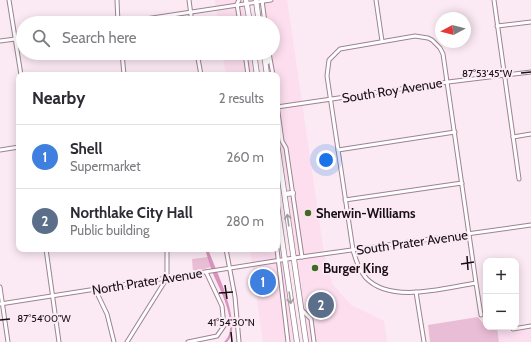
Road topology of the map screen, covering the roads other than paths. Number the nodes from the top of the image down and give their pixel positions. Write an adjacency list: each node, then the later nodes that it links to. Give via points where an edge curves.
1 (9, 0): 22 (street)
2 (117, 0): 13 (street)
3 (189, 0): 12 (street)
4 (238, 0): 11 (street)
5 (262, 0): 6 (street); 9 (street); 19 (street)
6 (271, 0)
7 (376, 0): 24 (street)
8 (494, 0): 21 (street)
9 (256, 1): 10 (street); 18 (main road)
10 (247, 2): 11 (street); 17 (main road)
11 (237, 4): 12 (street); 16 (street)
12 (190, 12): 14 (street); 15 (street)
13 (118, 16)
14 (162, 16)
15 (191, 16)
16 (239, 16)
17 (249, 16)
18 (258, 16)
19 (264, 16)
20 (531, 22): 21 (street)
21 (497, 26): 43 (street)
22 (15, 39): 23 (street); 25 (street)
23 (0, 41)
24 (382, 41): 44 (street, via 415,36 432,40 443,54); 45 (street, via 345,47 333,54 327,69)
25 (16, 46)
26 (18, 60): 35 (street)
27 (123, 60): 36 (street)
28 (198, 60): 37 (street)
29 (246, 60): 38 (street)
30 (255, 60): 39 (main road)
31 (265, 60): 34 (main road)
32 (267, 60): 34 (main road)
33 (270, 60): 41 (street)
34 (266, 69): 40 (main road)
35 (20, 72)
36 (124, 72)
37 (200, 72)
38 (248, 72)
39 (257, 72)
40 (266, 72)
41 (272, 72)
42 (531, 72): 43 (street, South Roy Avenue)
43 (505, 75): 44 (street, South Roy Avenue); 50 (street)
44 (448, 82): 45 (street, South Roy Avenue); 48 (street)
45 (330, 100): 46 (street, South Roy Avenue); 53 (street)
46 (280, 106)
47 (280, 122): 57 (street)
48 (455, 132): 53 (street); 56 (street)
49 (531, 134): 50 (street)
50 (513, 137): 55 (street)
51 (16, 147): 52 (street)
52 (0, 150)
53 (338, 150): 59 (street)
54 (280, 163): 58 (main road)
55 (519, 179)
56 (462, 183): 59 (street); 62 (street)
57 (293, 193): 58 (main road); 68 (street)
58 (285, 194): 69 (main road, one-way to 58)
59 (345, 200): 63 (street)
60 (531, 225): 62 (street, South Prater Avenue)
61 (280, 226): 70 (main road)
62 (469, 234): 63 (street, South Prater Avenue); 75 (street)
63 (353, 250): 68 (street, South Prater Avenue); 78 (street, via 360,270 373,285 386,291)
64 (46, 252): 79 (street)
65 (167, 252): 74 (street)
66 (226, 252): 72 (street)
67 (277, 252): 71 (street)
68 (302, 257): 69 (street, South Prater Avenue)
69 (294, 258): 70 (street, North Prater Avenue); 81 (main road)
70 (285, 260): 71 (street, North Prater Avenue); 92 (main road, one-way to 92)
71 (278, 261): 72 (street, North Prater Avenue); 91 (street)
72 (229, 268): 73 (street, North Prater Avenue); 90 (street, via 235,297)
73 (206, 272): 74 (street, North Prater Avenue); 89 (street, via 222,306 224,326 217,336)
74 (167, 278): 77 (street, North Prater Avenue); 88 (street)
75 (476, 283): 78 (street); 82 (street)
76 (0, 287): 80 (street)
77 (95, 289): 79 (street, North Prater Avenue); 87 (street, via 107,314)
78 (416, 292): 95 (street)
79 (53, 296): 80 (street, North Prater Avenue); 86 (street)
80 (1, 304): 85 (street)
81 (301, 309): 93 (main road); 94 (street, via 311,319)
82 (481, 316)
83 (531, 326): 84 (street)
84 (519, 328)
85 (8, 342)
86 (59, 342)
87 (114, 342)
88 (127, 342)
89 (188, 342)
90 (238, 342)
91 (288, 342)
92 (297, 342)
93 (306, 342)
94 (314, 342)
95 (424, 342)

